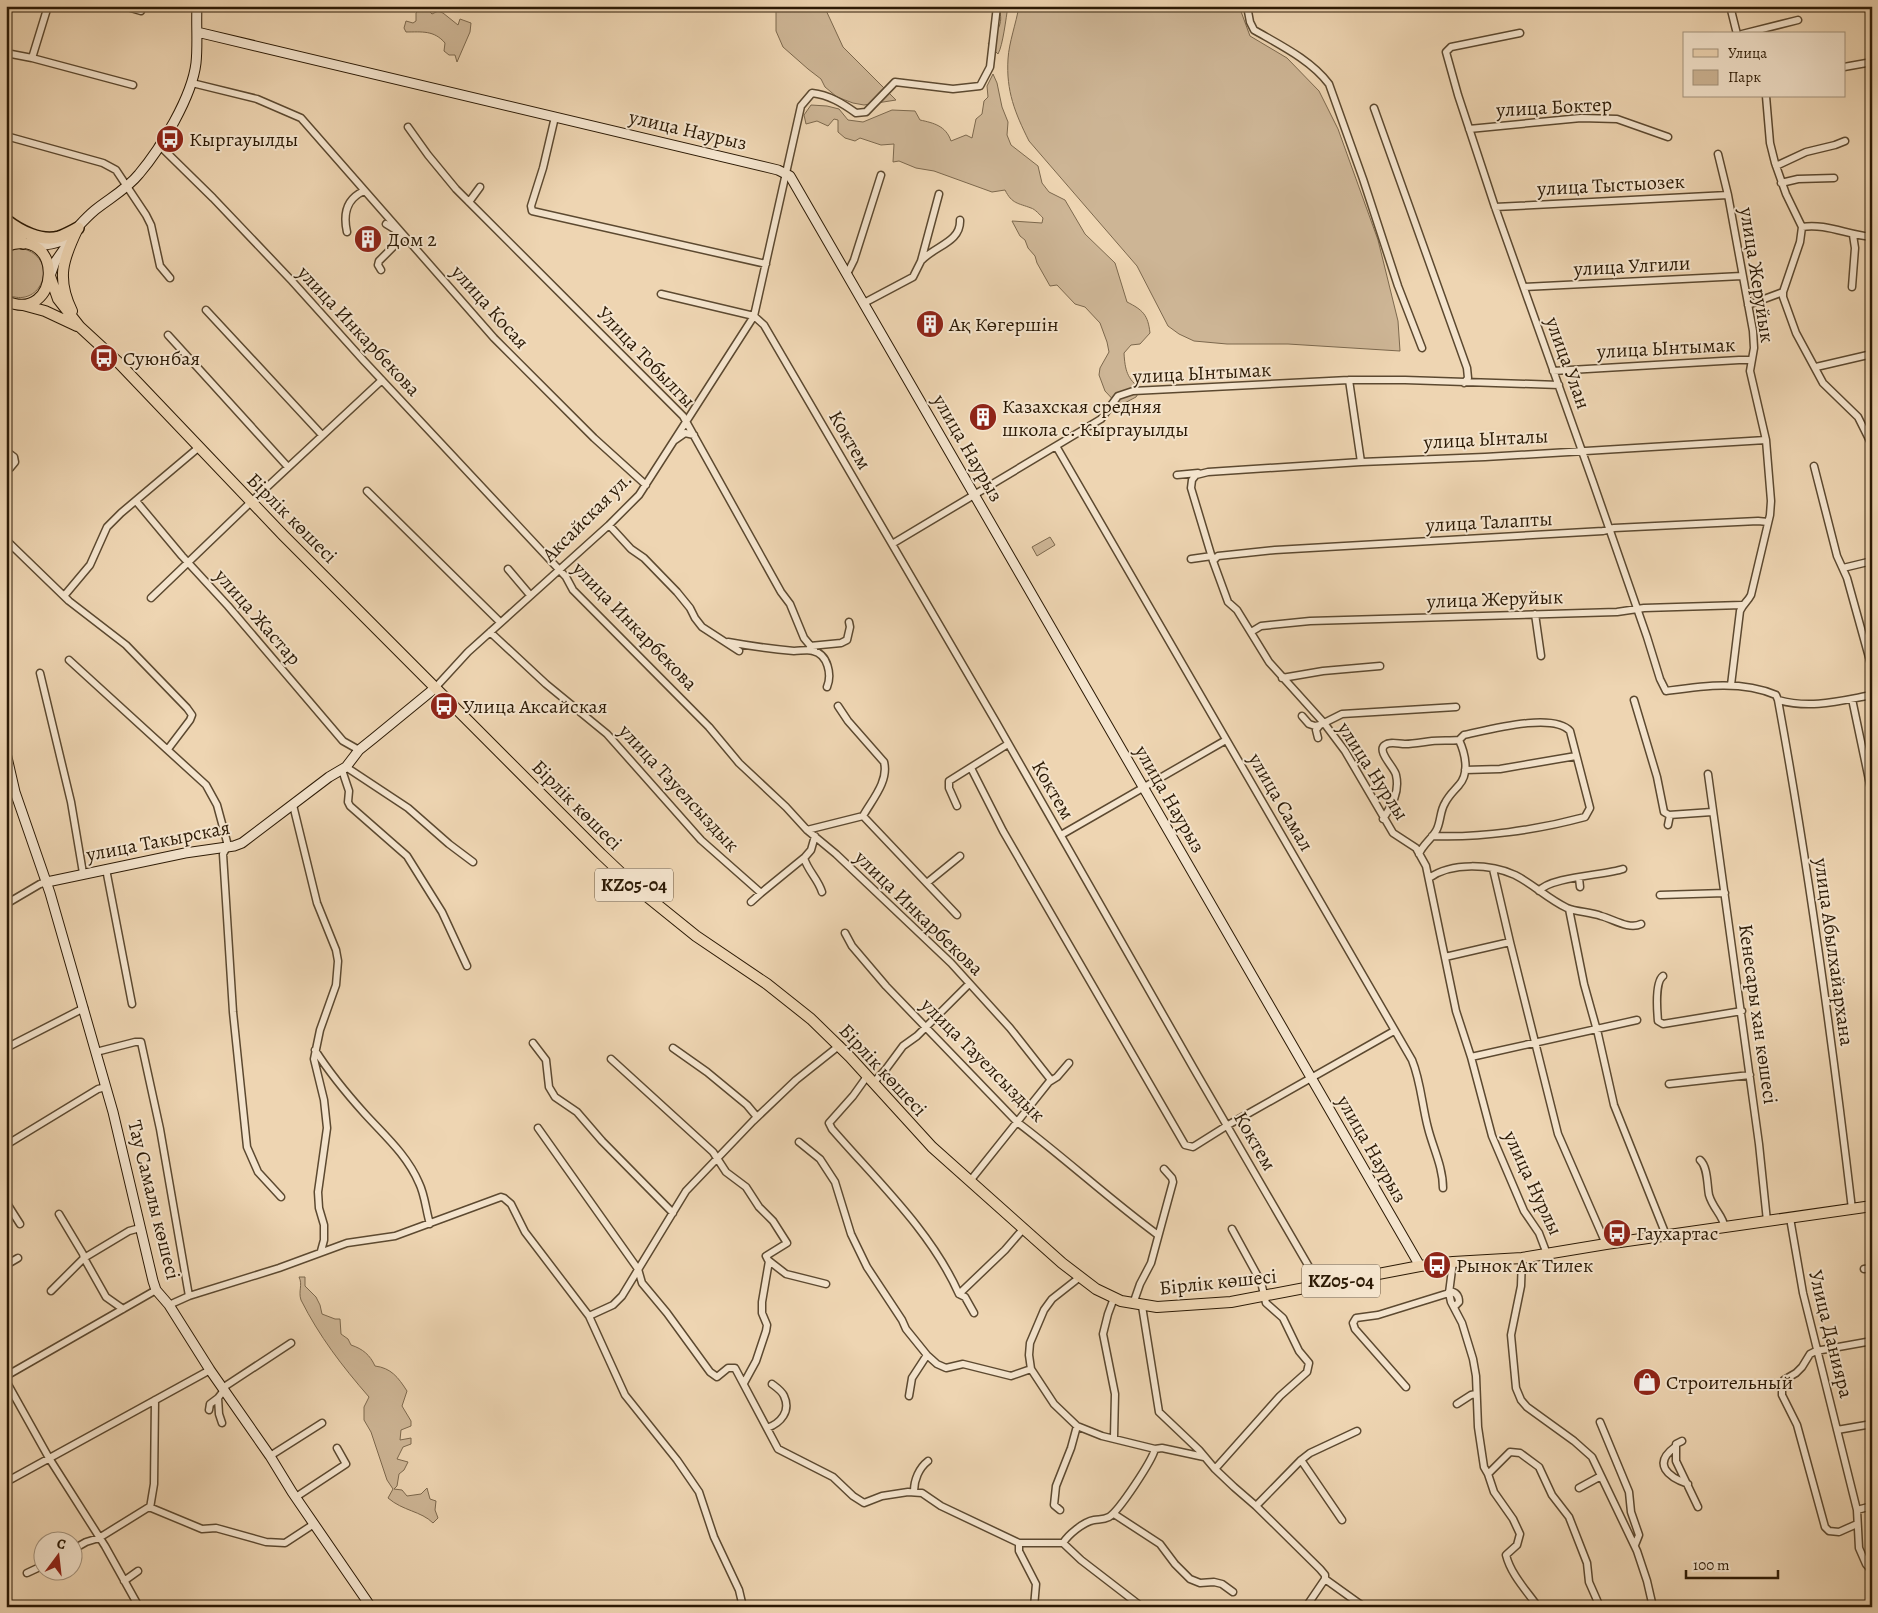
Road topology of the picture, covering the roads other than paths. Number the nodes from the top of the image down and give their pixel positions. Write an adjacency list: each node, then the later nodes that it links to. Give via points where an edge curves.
1 (48, 6): 14 (street)
2 (124, 6): 7 (street)
3 (197, 6): 9 (street)
4 (997, 6): 30 (street, Аксайская ул., via 990,67 980,86 953,89 895,82 866,112 856,113 824,94 812,94 801,106)
5 (1247, 6): 72 (street, via 1254,30 1300,57 1329,84)
6 (1730, 6): 10 (street)
7 (141, 11)
8 (1798, 20): 11 (street)
9 (197, 32): 17 (street); 21 (street, улица Наурыз)
10 (1736, 32)
11 (1750, 32)
12 (1520, 34): 23 (street, улица Улан, via 1451,47 1446,52)
13 (6, 54): 14 (street)
14 (32, 58): 18 (street)
15 (1872, 62): 16 (street)
16 (1846, 67)
17 (192, 83): 27 (street, via 184,104); 36 (street, улица Косая, via 257,99 301,118)
18 (133, 85)
19 (1766, 98): 29 (street, via 1770,143)
20 (1374, 108): 79 (street, via 1467,368 1468,378)
21 (555, 117): 30 (street, улица Наурыз); 54 (street, via 532,210)
22 (408, 127): 39 (street, Улица Тобылгы)
23 (1469, 129): 25 (street, улица Боктер, via 1581,118 1617,118); 40 (street, улица Улан)
24 (6, 136): 34 (street, via 103,163 116,170)
25 (1668, 137)
26 (1844, 140): 29 (street)
27 (159, 145): 34 (street); 77 (street, улица Инкарбекова, via 214,198)
28 (1718, 154): 38 (street, улица Жеруйык)
29 (1776, 166): 33 (street)
30 (785, 172): 54 (street, Аксайская ул.); 56 (street, улица Наурыз, via 793,180)
31 (881, 175): 56 (street)
32 (1834, 178): 33 (street)
33 (1782, 183): 44 (street)
34 (127, 186): 45 (street, via 93,211); 59 (street, via 151,225 160,266)
35 (480, 187): 39 (street)
36 (364, 191): 47 (street, via 348,205 345,216); 48 (street, улица Косая)
37 (939, 194): 53 (street)
38 (1728, 195): 40 (street, улица Тыстыозек); 58 (street, улица Жеруйык)
39 (469, 202): 81 (street, Улица Тобылгы)
40 (1495, 206): 61 (street, улица Улан)
41 (6, 220): 45 (highway, via 28,234 47,237 59,237)
42 (960, 220): 53 (street, via 958,234)
43 (386, 224): 48 (street)
44 (1802, 227): 49 (street, via 1818,226); 62 (street)
45 (78, 228): 51 (street, via 56,244); 57 (street, via 55,262); 70 (main road, via 66,255 62,277 66,297)
46 (6, 232): 51 (highway)
47 (347, 232)
48 (403, 235): 55 (street, via 379,260); 97 (street, улица Косая, via 522,367)
49 (1853, 235): 50 (street); 60 (street)
50 (1872, 237)
51 (26, 244): 52 (main road); 57 (main road, KZ05-04, via 46,258)
52 (6, 246)
53 (921, 261): 65 (street, via 913,277)
54 (766, 264): 69 (street, Аксайская ул.)
55 (381, 270)
56 (847, 274): 65 (street, улица Наурыз)
57 (50, 276): 66 (main road, via 47,287 38,298); 70 (main road, KZ05-04, via 58,299)
58 (1742, 276): 61 (street, улица Улгили); 67 (street, улица Жеруйык)
59 (170, 278)
60 (1852, 286)
61 (1524, 287): 76 (street, улица Улан)
62 (1783, 292): 67 (street); 75 (street, via 1796,333)
63 (661, 294): 69 (street)
64 (6, 301): 66 (main road, KZ05-04)
65 (864, 303): 99 (street, улица Наурыз)
66 (17, 304): 70 (main road, KZ05-04, via 45,311)
67 (1748, 305): 74 (street, улица Жеруйык, via 1754,348)
68 (206, 310): 83 (street)
69 (754, 316): 81 (street, Аксайская ул.); 106 (street, Коктем, via 771,336)
70 (80, 327): 88 (main road, Бірлік көшесі / KZ05-04)
71 (168, 335): 93 (street)
72 (1422, 348)
73 (1872, 354): 75 (street)
74 (1751, 360): 76 (street, улица Ынтымак); 84 (street, улица Жеруйык, via 1750,371)
75 (1816, 367): 86 (street, via 1824,383 1858,417)
76 (1553, 371): 80 (street, улица Улан)
77 (382, 380): 83 (street); 113 (street, улица Инкарбекова)
78 (1349, 380): 79 (street, улица Ынтымак); 87 (street, улица Ынтымак, via 1133,391 1118,396 1102,419); 91 (street)
79 (1464, 383): 80 (street, улица Ынтымак)
80 (1559, 385): 89 (street, улица Улан)
81 (686, 420): 82 (street, Улица Тобылгы); 85 (street, Аксайская ул.)
82 (694, 435): 85 (street, via 685,433); 125 (street, Улица Тобылгы)
83 (322, 436): 93 (street)
84 (1766, 440): 89 (street, улица Ынталы); 102 (street, улица Жеруйык, via 1770,493)
85 (672, 443): 97 (street, Аксайская ул.)
86 (1872, 445)
87 (1056, 446): 99 (street, улица Ынтымак); 145 (street, улица Самал)
88 (198, 448): 100 (street); 101 (main road, Бірлік көшесі / KZ05-04)
89 (1582, 450): 91 (street, улица Ынталы); 104 (street, улица Улан)
90 (6, 451): 94 (street, via 15,462)
91 (1361, 462): 95 (street, улица Ынталы)
92 (1814, 466): 111 (street)
93 (288, 467): 101 (street)
94 (6, 468)
95 (1205, 472): 96 (street, улица Ынталы); 107 (street, улица Нурлы, via 1194,477 1191,488)
96 (1177, 475)
97 (646, 485): 103 (street, Аксайская ул.)
98 (367, 491): 120 (street)
99 (975, 494): 106 (street, улица Ынтымак); 156 (street, улица Наурыз)
100 (136, 500): 110 (street, улица Жастар); 115 (street, via 107,527 90,564)
101 (251, 502): 110 (street); 135 (main road, Бірлік көшесі / KZ05-04)
102 (1768, 522): 104 (street, улица Талапты); 117 (street, улица Жеруйык, via 1751,595)
103 (609, 525): 113 (street, Аксайская ул.); 124 (street, via 677,592 702,627)
104 (1609, 530): 107 (street, улица Талапты, via 1275,550); 118 (street, улица Улан)
105 (6, 540): 115 (street)
106 (892, 544): 147 (street, Коктем)
107 (1212, 558): 108 (street, улица Талапты); 123 (street, улица Нурлы, via 1228,602)
108 (1191, 559)
109 (1872, 561): 111 (street)
110 (188, 562): 116 (street); 149 (street, улица Жастар, via 343,741)
111 (1843, 568): 130 (street)
112 (508, 569): 114 (street)
113 (559, 571): 114 (street, Аксайская ул.); 165 (street, улица Инкарбекова, via 572,590)
114 (530, 595): 120 (street, Аксайская ул.)
115 (64, 596): 148 (street, via 126,645 192,715)
116 (151, 598)
117 (1742, 605): 118 (street, улица Жеруйык); 133 (street, улица Жеруйык)
118 (1638, 610): 119 (street, улица Жеруйык); 133 (street, улица Улан, via 1666,691)
119 (1535, 614): 123 (street, улица Жеруйык, via 1310,621 1260,626); 127 (street)
120 (500, 622): 122 (street, Аксайская ул.)
121 (849, 622): 125 (street, via 846,640)
122 (490, 632): 135 (street, Аксайская ул.); 186 (street, улица Тауелсыздык, via 607,734 701,840)
123 (1251, 632): 132 (street, улица Нурлы)
124 (724, 642): 125 (street, via 790,651); 126 (street)
125 (812, 648): 134 (street, Улица Тобылгы, via 828,666)
126 (739, 652)
127 (1541, 656)
128 (68, 660): 148 (street)
129 (1380, 666): 132 (street)
130 (1872, 668)
131 (40, 673): 177 (street, via 71,802)
132 (1282, 678): 143 (street, улица Нурлы)
133 (1732, 685): 139 (street, via 1768,692 1776,695)
134 (827, 686)
135 (435, 688): 149 (street, Аксайская ул.); 208 (main road, Бірлік көшесі / KZ05-04, via 639,890 696,936 767,984)
136 (1872, 695): 137 (street)
137 (1852, 699): 139 (street, via 1818,705); 157 (street)
138 (1634, 700): 161 (street, via 1664,812)
139 (1778, 700): 236 (street, улица Абылхайархана, via 1824,988)
140 (838, 706): 162 (street, via 884,762 886,770)
141 (1456, 707): 143 (street, via 1342,714)
142 (1302, 716): 143 (street, via 1309,724)
143 (1322, 724): 144 (street, via 1316,730); 163 (street, улица Нурлы, via 1345,751)
144 (1318, 738)
145 (1226, 740): 156 (street); 205 (street, улица Самал)
146 (1459, 740): 150 (street, via 1464,735 1543,722 1568,728); 154 (street); 163 (street, via 1384,746 1397,783 1396,794)
147 (1008, 744): 153 (street); 166 (street, Коктем)
148 (168, 749): 169 (street, via 206,785 217,804)
149 (360, 750): 152 (street, Аксайская ул.)
150 (1576, 756): 154 (street, via 1500,769); 168 (street, via 1590,808 1585,817 1490,834)
151 (7, 760): 180 (street, Тау Самалы көшесі, via 21,811)
152 (344, 768): 158 (street, улица Такырская); 173 (street, via 408,808); 196 (street, via 350,806 407,856 442,912)
153 (971, 768): 159 (street, via 948,784); 224 (street, via 1003,831 1185,1145 1193,1147)
154 (1465, 770): 168 (street, via 1461,783 1451,792 1441,810 1438,828)
155 (1708, 774): 160 (street, Кенесары хан көшесі)
156 (1144, 787): 166 (street); 218 (street, улица Наурыз)
157 (1872, 794)
158 (293, 805): 169 (street, улица Такырская, via 242,843); 211 (street, via 317,903 338,961 336,985)
159 (957, 806)
160 (1712, 812): 161 (street); 185 (street, Кенесары хан көшесі)
161 (1670, 815): 164 (street)
162 (863, 816): 165 (street); 181 (street)
163 (1384, 819): 170 (street, улица Нурлы, via 1392,833 1412,845)
164 (1668, 825)
165 (807, 830): 167 (street, улица Инкарбекова)
166 (1061, 835): 224 (street, Коктем)
167 (815, 836): 172 (street, via 811,850); 198 (street, улица Инкарбекова, via 931,942)
168 (1432, 836): 170 (street)
169 (227, 847): 174 (street, улица Такырская); 233 (street, via 223,854 232,1002 247,1147 258,1172)
170 (1419, 854): 178 (street, улица Нурлы)
171 (960, 856): 181 (street)
172 (804, 858): 184 (street); 186 (street)
173 (473, 862)
174 (106, 869): 177 (street, улица Такырская); 199 (street)
175 (1493, 869): 178 (street, via 1462,867 1444,870); 183 (street, via 1514,875); 194 (street)
176 (1623, 869): 179 (street)
177 (83, 873): 180 (street, улица Такырская)
178 (1430, 878): 195 (street, улица Нурлы)
179 (1579, 878): 182 (street); 183 (street)
180 (47, 882): 189 (street); 200 (street, Тау Самалы көшесі)
181 (928, 882): 191 (street)
182 (1580, 888)
183 (1539, 891): 190 (street)
184 (822, 892)
185 (1725, 893): 187 (street); 201 (street, Кенесары хан көшесі)
186 (760, 894): 188 (street)
187 (1660, 895)
188 (751, 902)
189 (6, 904)
190 (1569, 909): 192 (street, via 1630,926); 204 (street)
191 (957, 915)
192 (1641, 924)
193 (845, 933): 203 (street, улица Тауелсыздык, via 852,946)
194 (1510, 942): 195 (street); 207 (street)
195 (1445, 957): 213 (street, улица Нурлы, via 1456,1011)
196 (467, 966)
197 (1663, 976): 201 (street, via 1659,980 1657,1008 1658,1021 1663,1024)
198 (969, 984): 203 (street); 219 (street, улица Инкарбекова, via 1010,1028)
199 (132, 1004)
200 (84, 1008): 209 (street); 212 (street, Тау Самалы көшесі)
201 (1742, 1012): 216 (street, Кенесары хан көшесі)
202 (1637, 1020): 204 (street)
203 (924, 1028): 217 (street, via 903,1046 886,1069); 223 (street, улица Тауелсыздык)
204 (1596, 1029): 207 (street); 248 (street, via 1614,1105)
205 (1394, 1031): 218 (street); 232 (street, улица Самал, via 1416,1068)
206 (534, 1043): 237 (street, via 546,1060 549,1087 555,1097 577,1112)
207 (1535, 1043): 213 (street); 249 (street, via 1558,1134)
208 (840, 1046): 217 (main road, Бірлік көшесі / KZ05-04); 222 (street, via 796,1080)
209 (6, 1048)
210 (672, 1048): 222 (street, via 707,1072)
211 (315, 1050): 242 (street, via 357,1105 412,1167 421,1185); 250 (street, via 327,1128 318,1192 324,1225)
212 (96, 1052): 221 (street, Тау Самалы көшесі); 269 (street, via 141,1042)
213 (1471, 1057): 251 (street, улица Нурлы, via 1492,1136 1524,1211 1539,1233)
214 (611, 1059): 228 (street)
215 (1070, 1063): 219 (street)
216 (1750, 1075): 220 (street); 240 (street, Кенесары хан көшесі)
217 (871, 1078): 231 (main road, Бірлік көшесі / KZ05-04, via 917,1132); 268 (street, via 829,1123 920,1230)
218 (1312, 1078): 224 (street); 258 (street, улица Наурыз)
219 (1051, 1080): 223 (street)
220 (1669, 1084)
221 (106, 1087): 227 (street); 243 (street, Тау Самалы көшесі)
222 (758, 1117): 228 (street)
223 (1016, 1122): 231 (street); 247 (street, улица Тауелсыздык)
224 (1228, 1125): 264 (street, Коктем)
225 (538, 1128): 260 (street)
226 (799, 1142): 280 (street, via 820,1159 835,1182 851,1234 867,1267 906,1329)
227 (6, 1145)
228 (718, 1159): 237 (street, via 686,1191); 255 (street, via 726,1172 746,1187 787,1243 766,1256)
229 (1700, 1160): 245 (street, via 1713,1205)
230 (1164, 1169): 247 (street, via 1173,1182)
231 (970, 1181): 244 (main road, Бірлік көшесі / KZ05-04)
232 (1443, 1188)
233 (280, 1197)
234 (6, 1202): 241 (street)
235 (1872, 1206): 236 (main road, Бірлік көшесі / KZ05-04)
236 (1852, 1209): 239 (main road, Бірлік көшесі / KZ05-04)
237 (673, 1213): 260 (street)
238 (59, 1214): 253 (street)
239 (1790, 1218): 240 (main road, Бірлік көшесі / KZ05-04); 279 (street, Улица Данияра)
240 (1767, 1222): 245 (main road, Бірлік көшесі / KZ05-04)
241 (20, 1224)
242 (430, 1224): 250 (street, via 395,1236 347,1243); 276 (street, via 504,1198 511,1204 525,1232)
243 (140, 1228): 253 (street); 265 (street, Тау Самалы көшесі)
244 (1024, 1228): 262 (main road, Бірлік көшесі / KZ05-04); 268 (street)
245 (1725, 1228): 248 (main road, Бірлік көшесі / KZ05-04)
246 (1232, 1229): 270 (street, via 1261,1282)
247 (1158, 1235): 273 (street, via 1151,1263 1140,1284)
248 (1666, 1235): 249 (main road, Бірлік көшесі / KZ05-04)
249 (1606, 1244): 251 (main road, Бірлік көшесі / KZ05-04)
250 (321, 1252): 269 (street)
251 (1547, 1254): 254 (main road, Бірлік көшесі / KZ05-04)
252 (18, 1258): 257 (street)
253 (84, 1258): 266 (street); 274 (street, via 106,1297)
254 (1522, 1258): 256 (main road, Бірлік көшесі / KZ05-04); 315 (street, via 1521,1286 1511,1335 1516,1388 1527,1407 1592,1457)
255 (769, 1261): 263 (street, via 786,1274); 285 (street, via 762,1302 766,1331)
256 (1453, 1262): 258 (main road, Бірлік көшесі / KZ05-04); 267 (street)
257 (6, 1265)
258 (1420, 1266): 264 (main road, Бірлік көшесі / KZ05-04)
259 (1872, 1268): 261 (street)
260 (638, 1269): 276 (street, via 617,1301); 285 (street, via 642,1283 710,1372 717,1377 728,1368 735,1368)
261 (1864, 1269)
262 (1080, 1277): 271 (main road, Бірлік көшесі / KZ05-04); 281 (street, via 1052,1299 1044,1310 1030,1342)
263 (826, 1284)
264 (1319, 1284): 270 (main road, Бірлік көшесі / KZ05-04)
265 (156, 1290): 272 (street, Тау Самалы көшесі); 274 (street)
266 (51, 1291)
267 (1449, 1292): 287 (street, via 1354,1320 1355,1329); 289 (street, via 1459,1298 1454,1307 1471,1352)
268 (959, 1294): 275 (street, via 965,1297)
269 (189, 1296): 272 (street)
270 (1263, 1296): 273 (main road, Бірлік көшесі / KZ05-04, via 1193,1306); 313 (street, via 1283,1318 1308,1363 1308,1372 1280,1396)
271 (1114, 1298): 273 (main road, Бірлік көшесі / KZ05-04); 303 (street, via 1103,1334 1115,1394)
272 (168, 1305): 282 (street, Тау Самалы көшесі)
273 (1138, 1305): 309 (street, via 1159,1412)
274 (123, 1309): 283 (street)
275 (974, 1313)
276 (589, 1316): 345 (street, via 625,1395 699,1492)
277 (291, 1342): 288 (street)
278 (1872, 1342): 279 (street)
279 (1816, 1351): 301 (street, Улица Данияра); 330 (street, via 1796,1373 1784,1380 1782,1395 1797,1424 1825,1526 1829,1531 1839,1532)
280 (927, 1355): 281 (street, via 946,1368 963,1364 1011,1376); 290 (street, via 912,1378)
281 (1031, 1369): 299 (street, via 1054,1404)
282 (210, 1370): 288 (street, Тау Самалы көшесі); 292 (street)
283 (6, 1376)
284 (6, 1381): 310 (street)
285 (744, 1383): 300 (street)
286 (772, 1384): 300 (street, via 784,1395 786,1410 784,1417)
287 (1406, 1387)
288 (224, 1388): 291 (street); 308 (street, Тау Самалы көшесі)
289 (1476, 1394): 293 (street); 314 (street, via 1480,1449)
290 (909, 1396)
291 (218, 1398): 294 (street, via 210,1404); 296 (street)
292 (155, 1400): 310 (street); 323 (street, via 154,1484)
293 (1457, 1404)
294 (209, 1410)
295 (1600, 1422): 335 (street, via 1629,1492 1631,1512 1639,1535)
296 (222, 1423)
297 (322, 1423): 308 (street)
298 (1872, 1424): 301 (street)
299 (1077, 1426): 303 (street); 325 (street, via 1056,1486 1054,1504)
300 (767, 1428): 319 (street, via 778,1449 833,1477 864,1503 882,1496)
301 (1837, 1430): 326 (street, Улица Данияра)
302 (1358, 1431): 311 (street)
303 (1114, 1438): 307 (street)
304 (1682, 1441): 305 (street)
305 (1676, 1447): 317 (street, via 1676,1461); 317 (street, via 1666,1454 1663,1462 1666,1472 1675,1480)
306 (337, 1448): 320 (street, via 346,1464)
307 (1155, 1449): 309 (street); 327 (street)
308 (270, 1456): 320 (street, Тау Самалы көшесі)
309 (1204, 1457): 313 (street)
310 (49, 1458): 316 (street); 331 (street)
311 (1301, 1460): 321 (street); 328 (street)
312 (928, 1461): 319 (street, via 919,1471)
313 (1215, 1469): 321 (street)
314 (1488, 1474): 350 (street, via 1494,1492 1520,1534 1517,1545 1506,1555 1508,1562); 351 (street, via 1510,1452 1520,1453 1539,1466 1552,1495 1569,1517)
315 (1601, 1476): 318 (street); 335 (street)
316 (6, 1482)
317 (1688, 1484): 324 (street)
318 (1579, 1488)
319 (914, 1491): 332 (street)
320 (296, 1497): 329 (street, Тау Самалы көшесі)
321 (1256, 1506): 340 (street, via 1320,1569)
322 (1872, 1506): 326 (street)
323 (150, 1508): 329 (street, via 202,1529 216,1528 266,1542 285,1543); 331 (street)
324 (1698, 1508)
325 (1060, 1510)
326 (1857, 1510): 330 (street, Улица Данияра)
327 (1114, 1514): 333 (street, via 1102,1520 1092,1520 1074,1531); 342 (street, via 1160,1544 1190,1579 1222,1584)
328 (1342, 1520)
329 (314, 1524): 344 (street, Тау Самалы көшесі)
330 (1857, 1524): 338 (street, Улица Данияра, via 1859,1548)
331 (98, 1538): 334 (street); 341 (street)
332 (1019, 1543): 333 (street); 346 (street, via 1019,1551 1036,1584)
333 (1063, 1543): 347 (street)
334 (82, 1544)
335 (1635, 1545): 352 (street)
336 (32, 1571): 339 (street)
337 (138, 1571): 341 (street)
338 (1872, 1571)
339 (28, 1573)
340 (1325, 1579): 348 (street); 349 (street)
341 (124, 1581): 343 (street)
342 (1234, 1592)
343 (139, 1607)
344 (371, 1607)
345 (743, 1607)
346 (1034, 1607)
347 (1142, 1607)
348 (1306, 1607)
349 (1364, 1607)
350 (1538, 1607)
351 (1600, 1607)
352 (1653, 1607)

